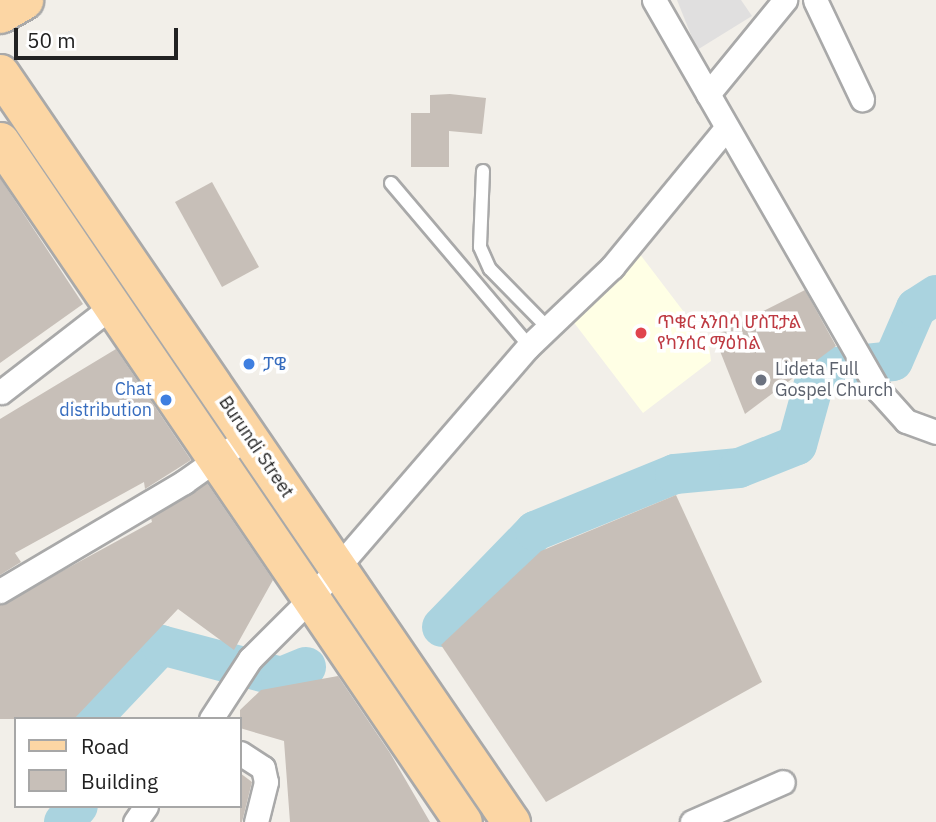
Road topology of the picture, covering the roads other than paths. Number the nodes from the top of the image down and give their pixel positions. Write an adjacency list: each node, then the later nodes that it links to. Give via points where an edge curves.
1 (24, 0): 5 (main road)
2 (654, 0): 7 (street)
3 (785, 0): 7 (street)
4 (815, 0): 8 (street)
5 (0, 14)
6 (0, 73): 18 (main road, Burundi Street)
7 (708, 94): 9 (street)
8 (862, 99)
9 (726, 128): 14 (street, via 612,267); 17 (street, via 879,391 906,421)
10 (0, 141): 13 (main road)
11 (483, 171): 14 (lane, via 480,247 490,269)
12 (391, 183): 15 (lane, via 432,226)
13 (111, 307): 16 (street); 19 (main road)
14 (548, 328): 15 (street)
15 (529, 346): 20 (street)
16 (1, 392)
17 (936, 432)
18 (249, 436): 19 (street); 20 (main road, Burundi Street)
19 (215, 460): 21 (street); 22 (main road)
20 (337, 566): 22 (street); 26 (main road, Burundi Street)
21 (0, 591)
22 (312, 597): 23 (street, via 250,659); 28 (main road)
23 (212, 717)
24 (242, 754): 27 (street, via 263,768 266,782)
25 (783, 782): 29 (street)
26 (508, 821)
27 (256, 822)
28 (463, 822)
29 (692, 822)

